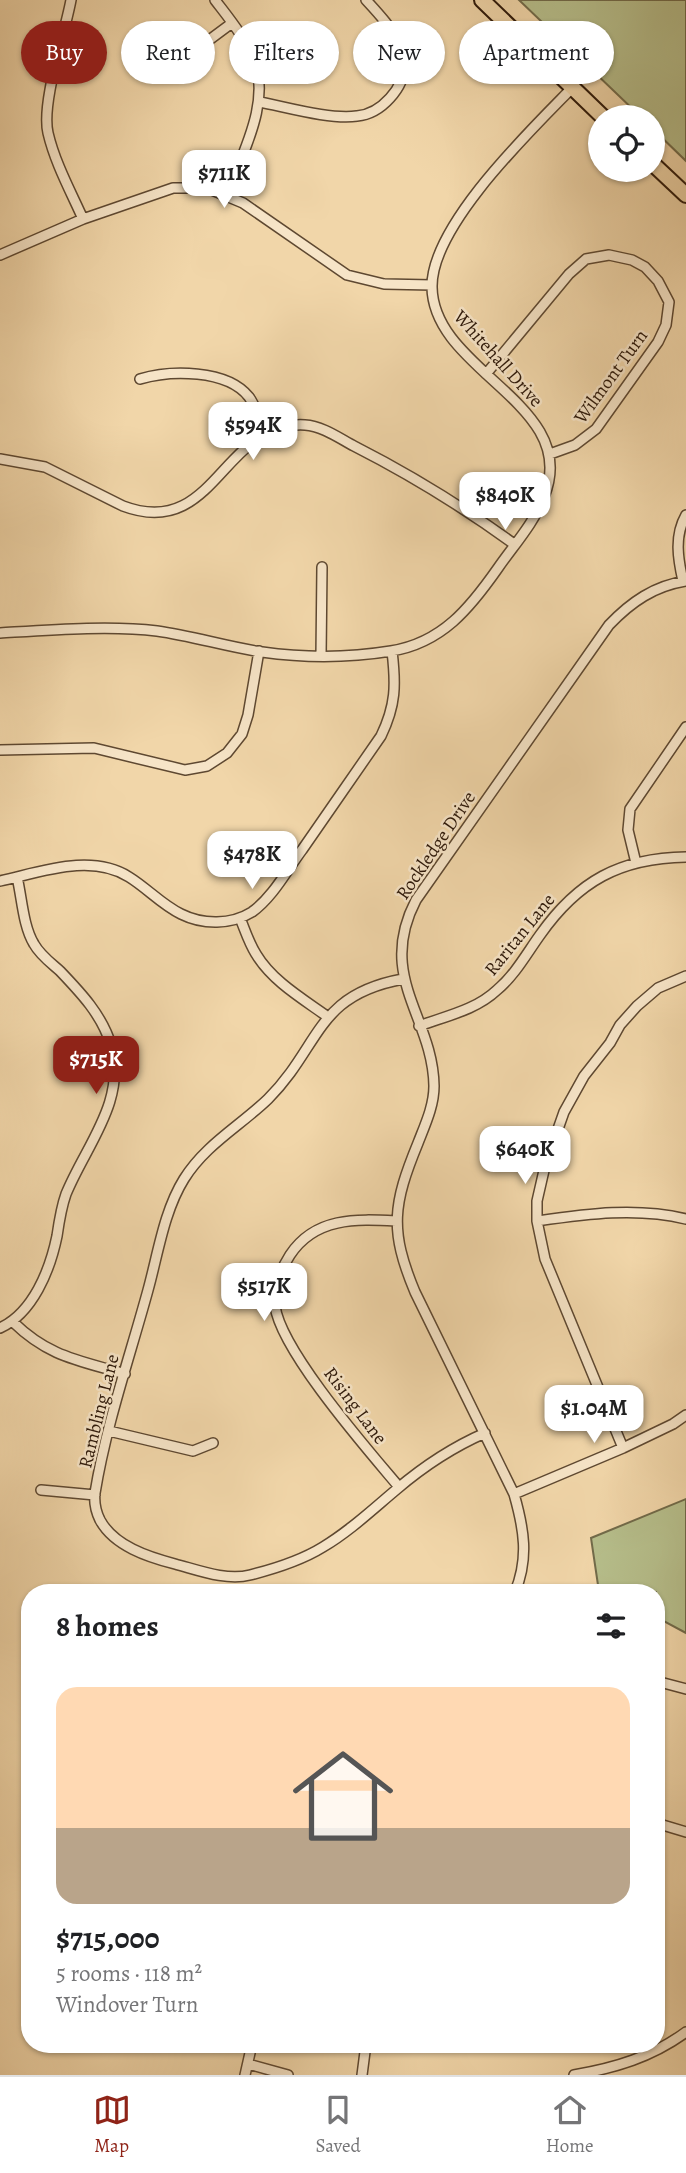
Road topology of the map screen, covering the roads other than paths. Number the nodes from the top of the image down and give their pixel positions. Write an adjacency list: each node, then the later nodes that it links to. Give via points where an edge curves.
1 (71, 0): 13 (street, via 47,124)
2 (215, 0): 5 (street)
3 (366, 0): 8 (street, via 403,51 402,81 385,103 354,117)
4 (482, 0): 7 (main road)
5 (231, 21)
6 (258, 84): 8 (street)
7 (572, 88): 9 (main road); 15 (street, Whitehall Drive, via 480,188 441,250)
8 (260, 102): 11 (street)
9 (590, 105)
10 (665, 175): 12 (main road)
11 (227, 194): 13 (street, via 200,187 173,188); 15 (street, via 347,275 384,284)
12 (686, 195)
13 (83, 219): 14 (street)
14 (0, 255)
15 (432, 285): 16 (street, Whitehall Drive, via 441,323)
16 (486, 374): 19 (street, Whitehall Drive, via 528,415); 19 (street, Wilmont Turn, via 586,259 620,256 645,267 659,281 669,302 659,342 596,429 575,445)
17 (140, 379): 18 (street, via 166,373 226,381 246,394)
18 (266, 432): 20 (street, via 191,503 173,512 136,511 46,467); 22 (street, via 296,425 324,430 419,480)
19 (550, 454): 22 (street, via 544,499)
20 (0, 459)
21 (686, 515): 24 (street, via 678,544)
22 (514, 544): 27 (street, via 454,622 431,638)
23 (322, 567): 28 (street)
24 (684, 581): 37 (street, Rockledge Drive, via 660,587 628,606 579,667 416,900 403,936)
25 (0, 633): 26 (street, via 133,629)
26 (259, 651): 28 (street); 30 (street, via 242,734 227,754 200,768 185,770 94,748)
27 (392, 651): 28 (street); 35 (street, via 395,692 381,736 276,886 257,908)
28 (321, 656)
29 (686, 727): 32 (street, via 630,809 628,830)
30 (0, 750)
31 (686, 857): 32 (street, Raritan Lane)
32 (636, 863): 39 (street, Raritan Lane, via 597,878 573,896 509,978 486,999)
33 (17, 877): 34 (street); 35 (street, via 75,866 106,866 136,881 183,916 211,922); 43 (street, via 33,943 98,1016 111,1044 115,1071 106,1112 66,1195 45,1274)
34 (0, 881)
35 (240, 918): 38 (street, via 265,966)
36 (686, 976): 42 (street, via 657,988 630,1012 573,1094 545,1166)
37 (403, 979): 38 (street, Rambling Lane, via 363,989); 39 (street, Rockledge Drive)
38 (328, 1017): 45 (street, Rambling Lane, via 270,1097 209,1149 182,1182)
39 (419, 1026): 41 (street, Rockledge Drive, via 434,1089 399,1194)
40 (686, 1219): 42 (street, via 639,1212)
41 (396, 1221): 48 (street, Rockledge Drive, via 403,1263 415,1292); 51 (street, Rising Lane, via 344,1220 310,1234 286,1262 275,1304 280,1325 304,1365)
42 (537, 1222): 50 (street, via 553,1281)
43 (13, 1322): 44 (street); 45 (street, via 58,1354)
44 (0, 1328)
45 (125, 1374): 47 (street, Rambling Lane)
46 (686, 1415): 50 (street)
47 (109, 1431): 49 (street, via 193,1451); 54 (street, Rambling Lane)
48 (485, 1433): 51 (street, Rambling Lane, via 440,1457); 53 (street, Rockledge Drive)
49 (213, 1443)
50 (623, 1448): 53 (street)
51 (399, 1487): 54 (street, Rambling Lane, via 317,1551 236,1577 162,1561 119,1541 99,1519)
52 (41, 1490): 54 (street)
53 (514, 1494): 55 (street, Rockledge Drive, via 525,1551)
54 (95, 1495)
55 (518, 1584)
56 (665, 1683): 57 (street)
57 (686, 1689)
58 (665, 1825): 59 (street)
59 (686, 1832)
60 (686, 2032): 61 (street)
61 (665, 2045)
62 (250, 2053): 65 (street)
63 (365, 2053): 68 (street)
64 (652, 2053): 69 (street, via 614,2068)
65 (248, 2064): 66 (street); 67 (street)
66 (245, 2075)
67 (288, 2075)
68 (362, 2075)
69 (574, 2075)

